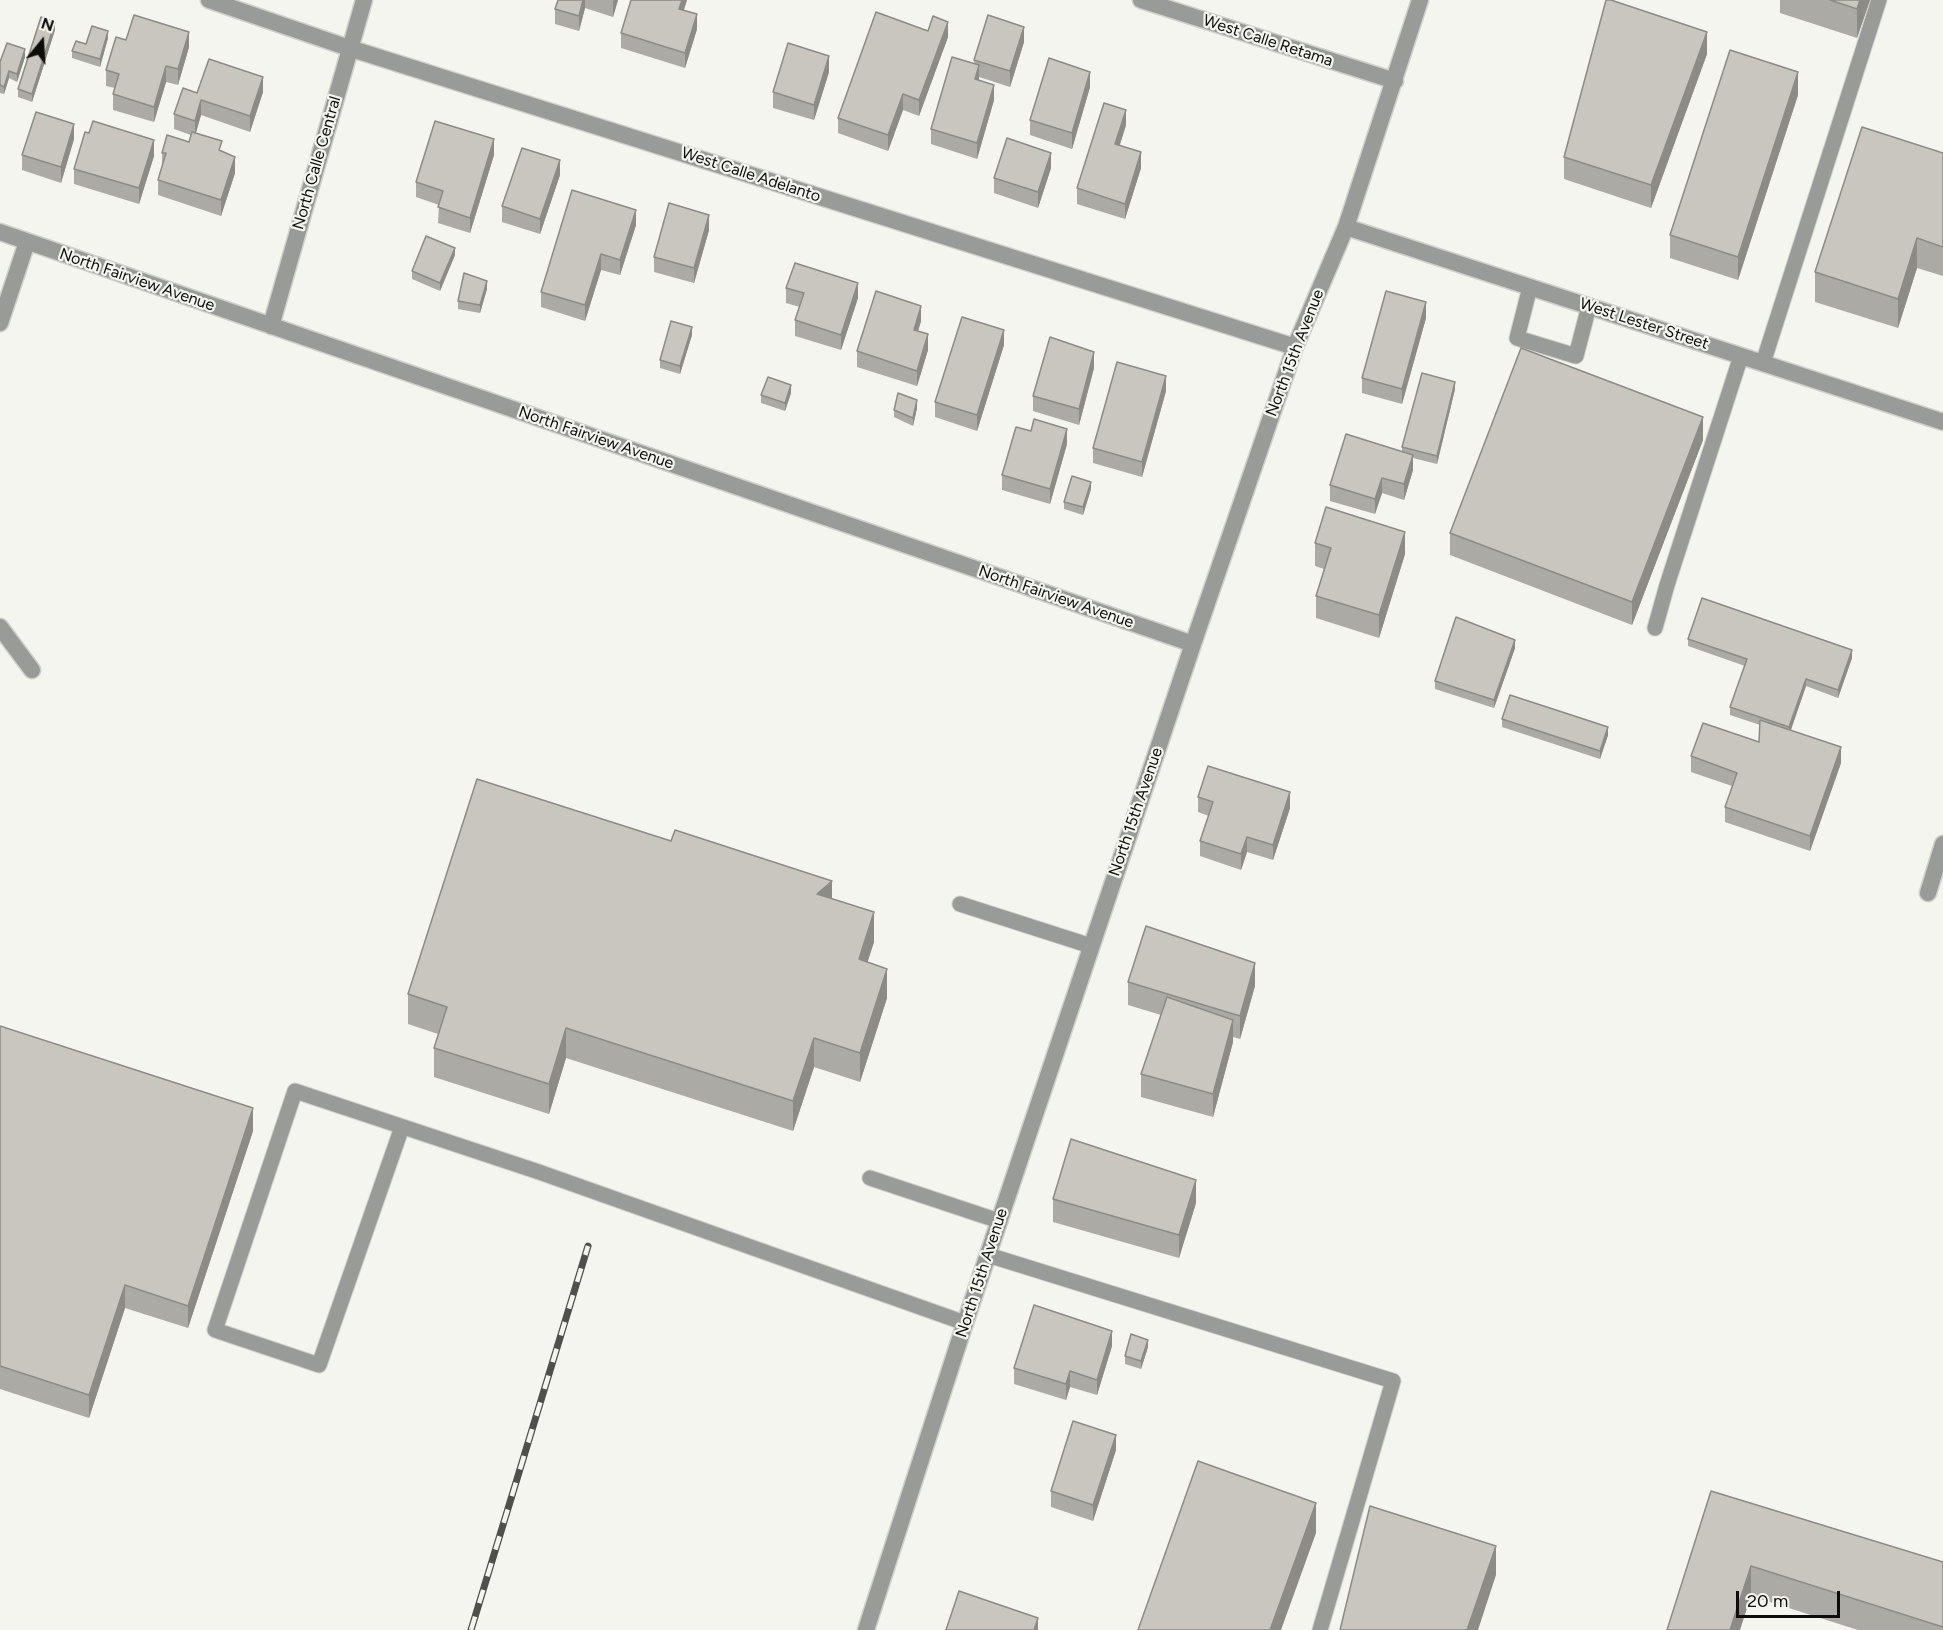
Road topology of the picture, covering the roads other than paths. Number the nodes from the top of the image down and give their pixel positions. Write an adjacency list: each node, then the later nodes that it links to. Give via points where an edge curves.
1 (209, 0): 6 (street, West Calle Adelanto)
2 (364, 0): 6 (street, North Calle Central)
3 (1141, 0): 7 (street, West Calle Retama)
4 (1420, 0): 7 (street, North 15th Avenue)
5 (1879, 0): 17 (lane)
6 (349, 48): 14 (street, North Calle Central); 15 (street, West Calle Adelanto)
7 (1395, 81): 8 (street, North 15th Avenue)
8 (1346, 227): 11 (street, West Lester Street); 15 (street, North 15th Avenue)
9 (0, 232): 10 (street, North Fairview Avenue)
10 (27, 242): 13 (street); 14 (street, North Fairview Avenue)
11 (1530, 287): 12 (street, West Lester Street); 12 (lane, via 1516,338 1576,356)
12 (1589, 306): 16 (street, West Lester Street)
13 (0, 323)
14 (271, 326): 21 (street, North Fairview Avenue)
15 (1295, 347): 21 (street, North 15th Avenue)
16 (1741, 356): 17 (street, West Lester Street); 20 (lane)
17 (1763, 363): 18 (street, West Lester Street)
18 (1943, 422)
19 (0, 627): 22 (street)
20 (1655, 628)
21 (1192, 644): 26 (street, North 15th Avenue)
22 (32, 670)
23 (1943, 844): 24 (street)
24 (1928, 892)
25 (960, 904): 26 (lane)
26 (1091, 946): 29 (street, North 15th Avenue)
27 (402, 1126): 27 (lane, via 295,1090 215,1330 319,1365); 31 (lane)
28 (870, 1178): 29 (lane)
29 (999, 1221): 30 (street, North 15th Avenue)
30 (988, 1255): 31 (street, North 15th Avenue); 33 (lane, via 1393,1381)
31 (965, 1323): 32 (street, North 15th Avenue)
32 (866, 1630)
33 (1320, 1630)

